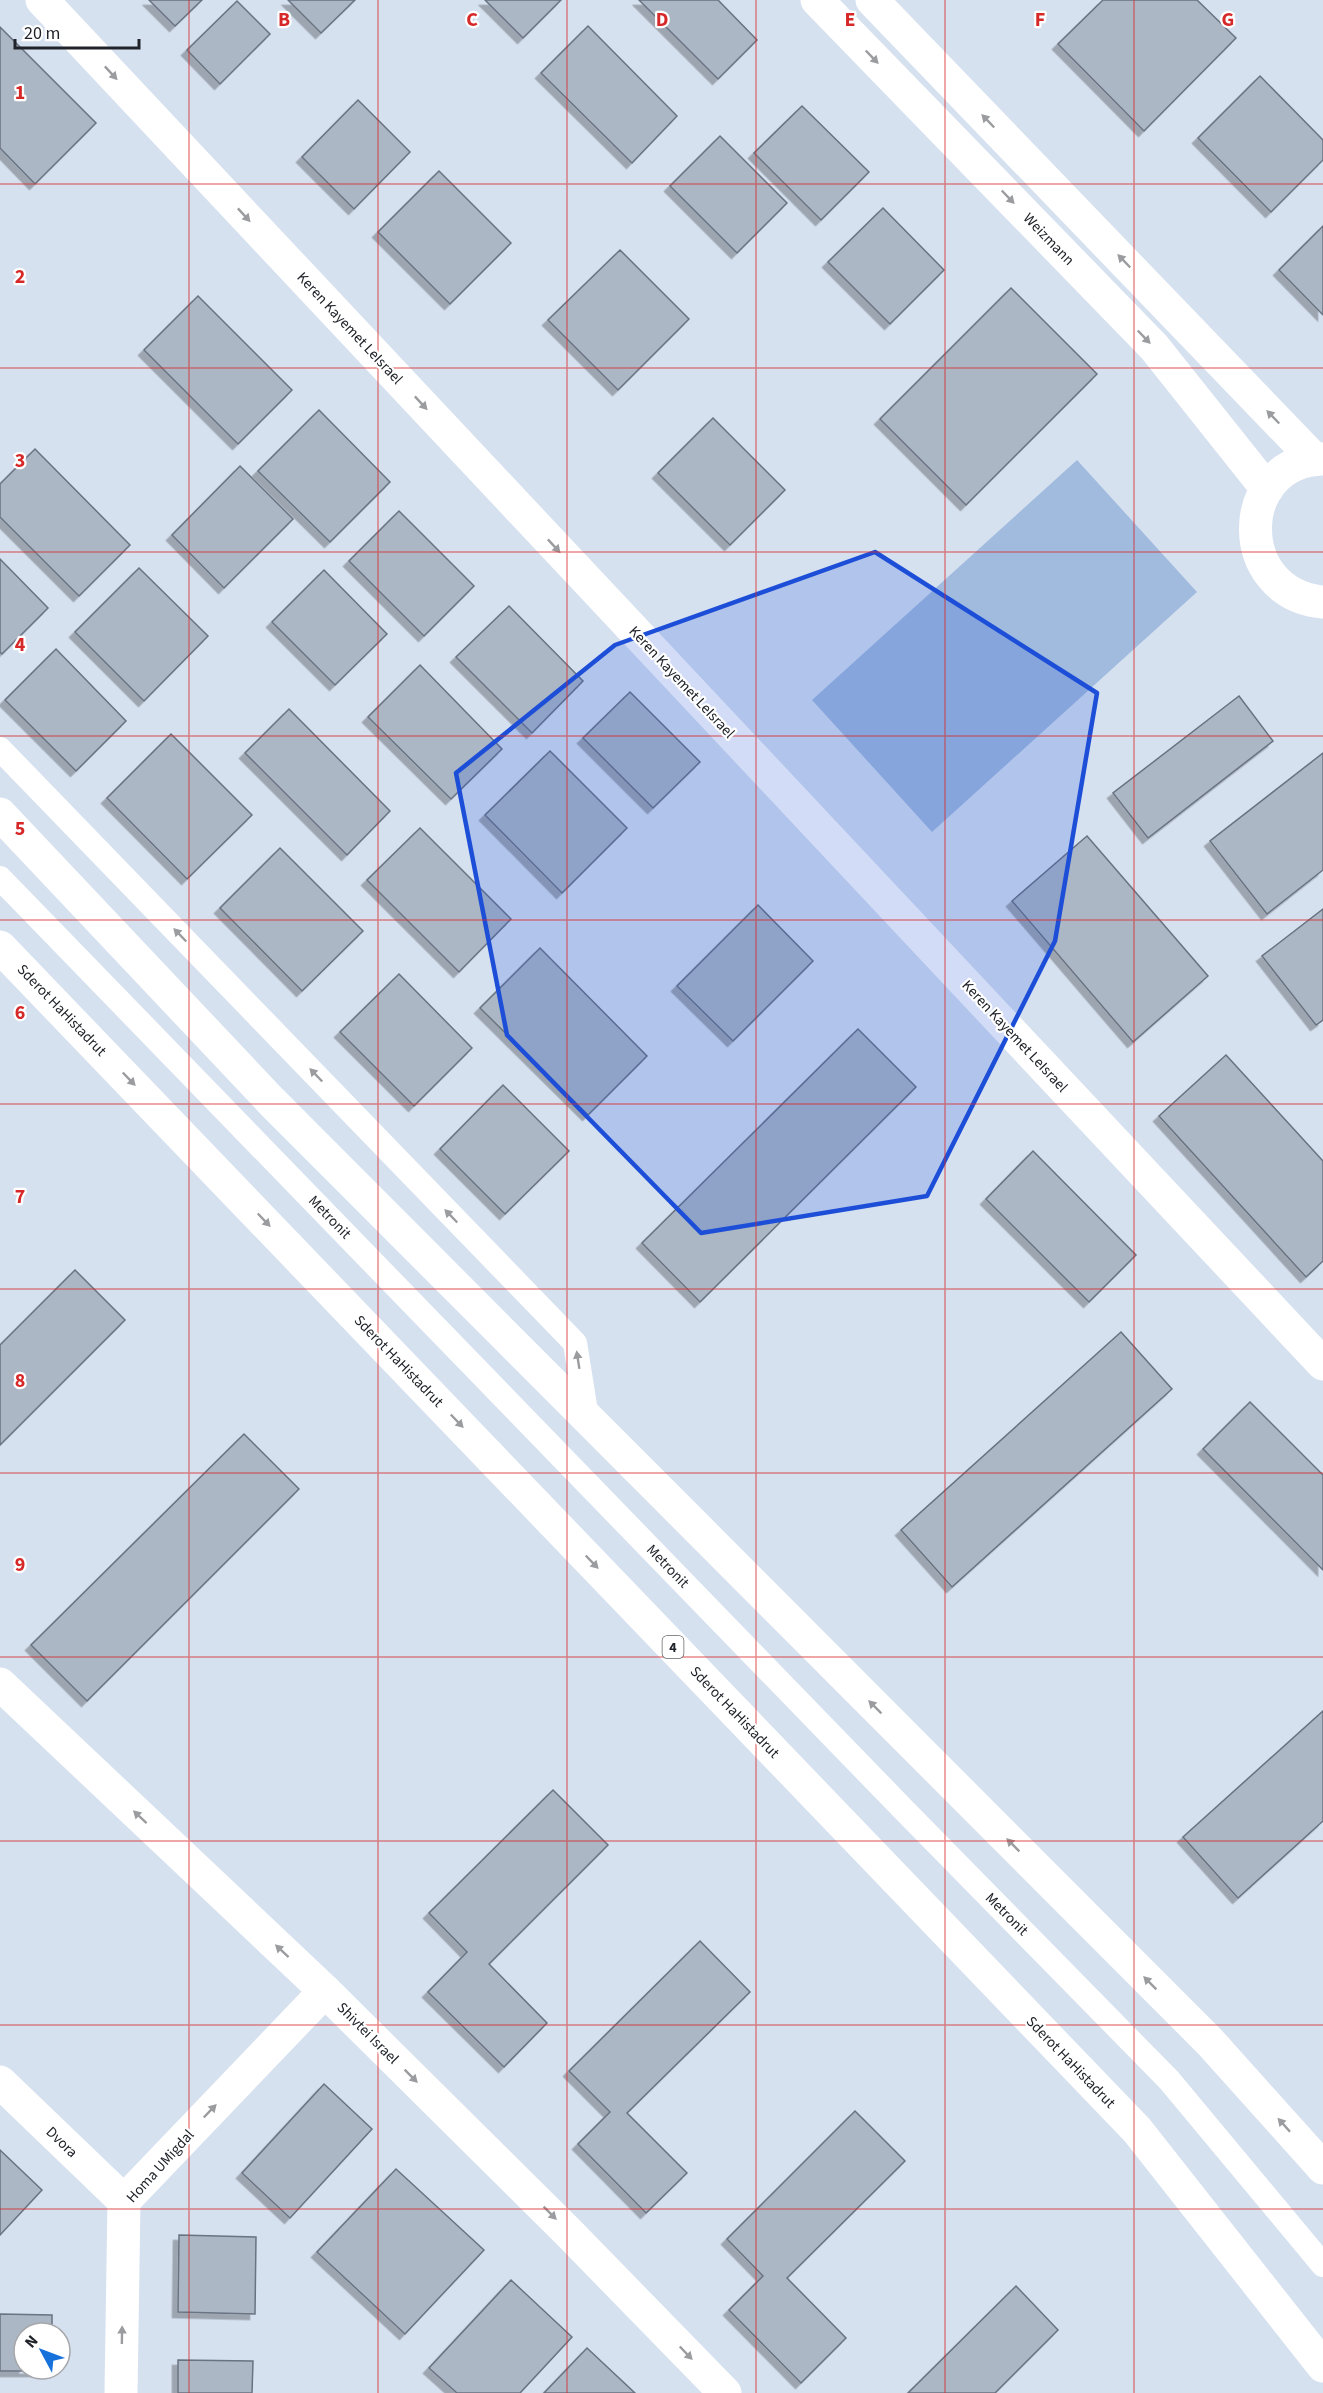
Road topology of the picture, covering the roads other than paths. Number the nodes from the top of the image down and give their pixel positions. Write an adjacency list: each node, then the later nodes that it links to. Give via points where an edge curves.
1 (42, 0): 11 (main road, Keren Kayemet LeIsrael, one-way to 11)
2 (817, 0): 5 (main road, Weizmann, one-way to 5, via 1154,347)
3 (872, 0): 4 (main road, one-way to 3)
4 (1318, 459): 5 (main road, via 1295,465)
5 (1266, 489): 6 (main road, via 1257,509 1257,552 1266,571 1282,587)
6 (1319, 605)
7 (0, 749): 12 (lane, one-way to 7, via 575,1343)
8 (0, 814): 12 (main road, via 272,1102)
9 (0, 878): 18 (lane, Metronit, via 1169,2079)
10 (0, 947): 19 (main road, Sderot HaHistadrut / 4, one-way to 19, via 1137,2130)
11 (1323, 1364)
12 (587, 1418): 16 (main road, one-way to 12, via 1210,2042)
13 (0, 1684): 14 (main road, Shivtei Israel, one-way to 13)
14 (324, 1991): 17 (main road, Homa UMigdal, one-way to 14); 21 (main road, Shivtei Israel, one-way to 21)
15 (0, 2082): 17 (main road, Dvora)
16 (1323, 2168)
17 (124, 2201): 20 (main road, Homa UMigdal, one-way to 17)
18 (1323, 2265)
19 (1323, 2366)
20 (121, 2393)
21 (725, 2393)

